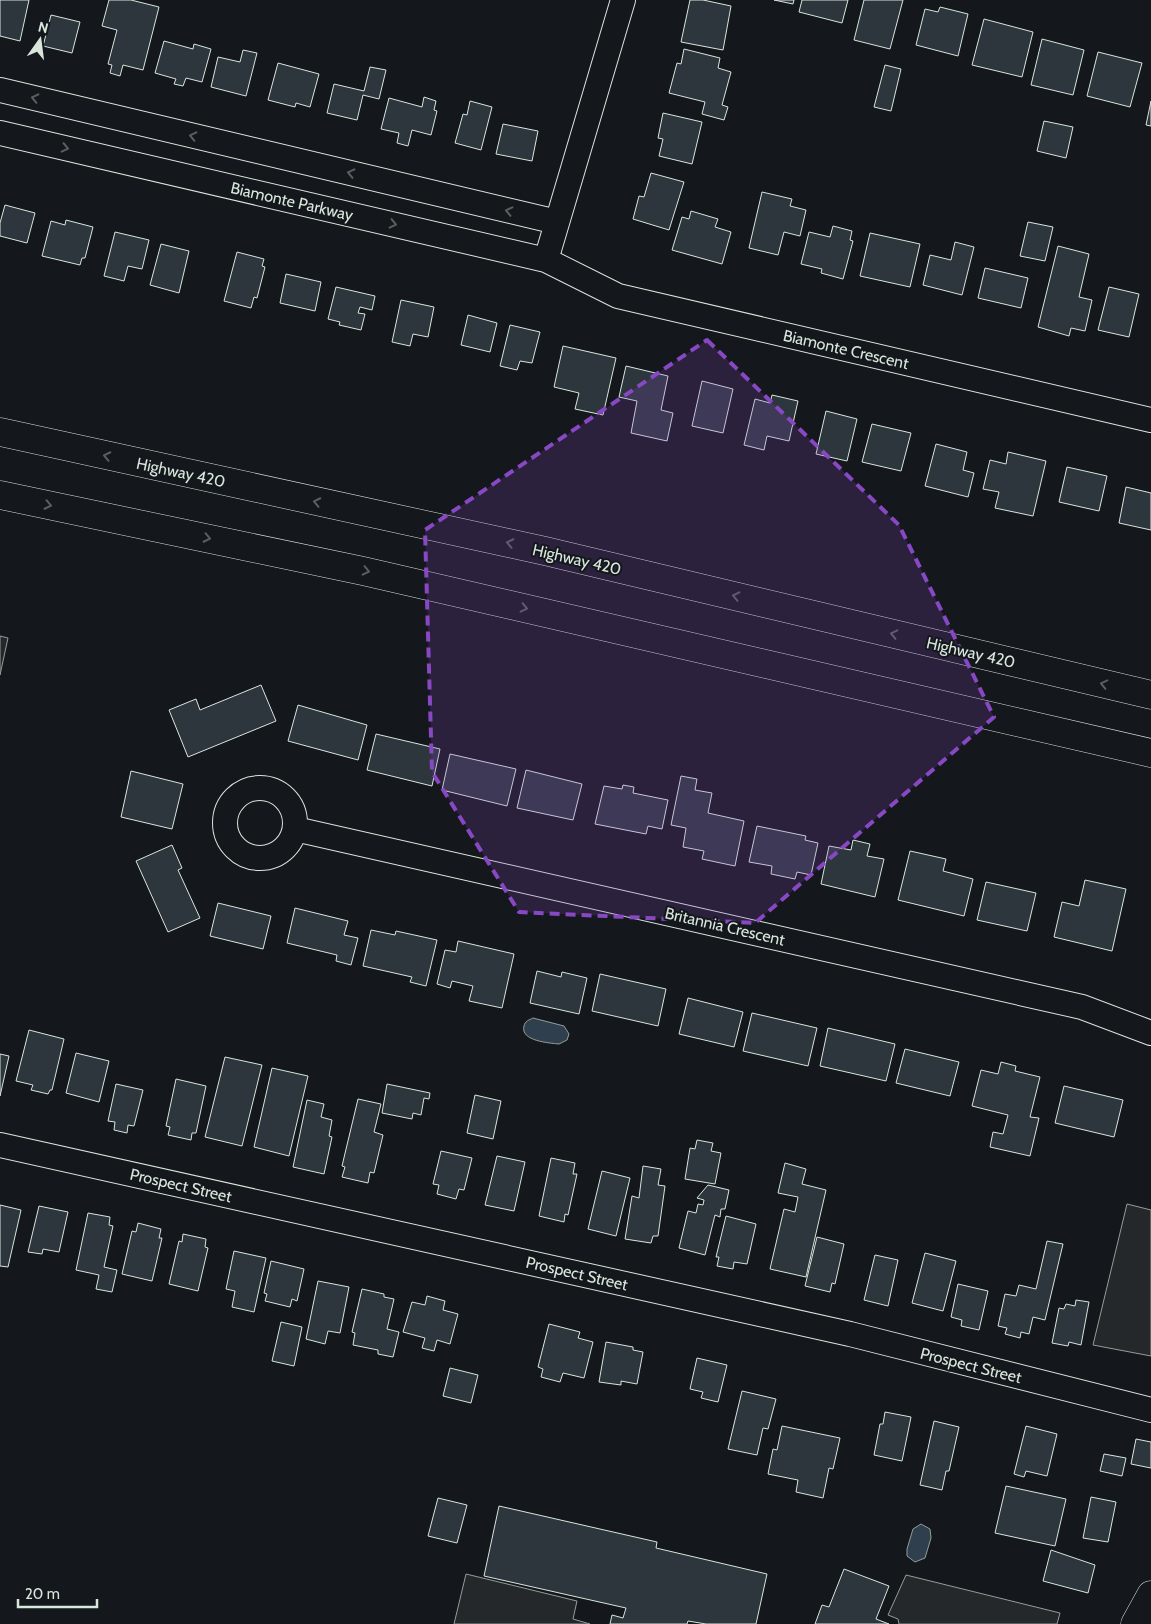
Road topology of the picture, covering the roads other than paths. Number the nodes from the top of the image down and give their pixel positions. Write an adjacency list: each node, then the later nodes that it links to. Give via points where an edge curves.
1 (623, 0): 4 (street)
2 (0, 90): 4 (street, one-way to 2)
3 (0, 133): 5 (street, Biamonte Parkway, one-way to 5)
4 (557, 222): 5 (street)
5 (546, 260): 6 (street, Biamonte Crescent, via 618,296)
6 (1151, 420)
7 (0, 432): 9 (main road, Highway 420, one-way to 7, via 545,551)
8 (0, 495): 10 (main road, one-way to 10, via 363,571)
9 (1151, 695)
10 (1151, 754)
11 (295, 829): 12 (street, Britannia Crescent, via 1082,1007)
12 (1151, 1033)
13 (0, 1145): 14 (street, Prospect Street, via 850,1334)
14 (1151, 1410)
15 (1151, 1595): 16 (main road)
16 (1135, 1624)

